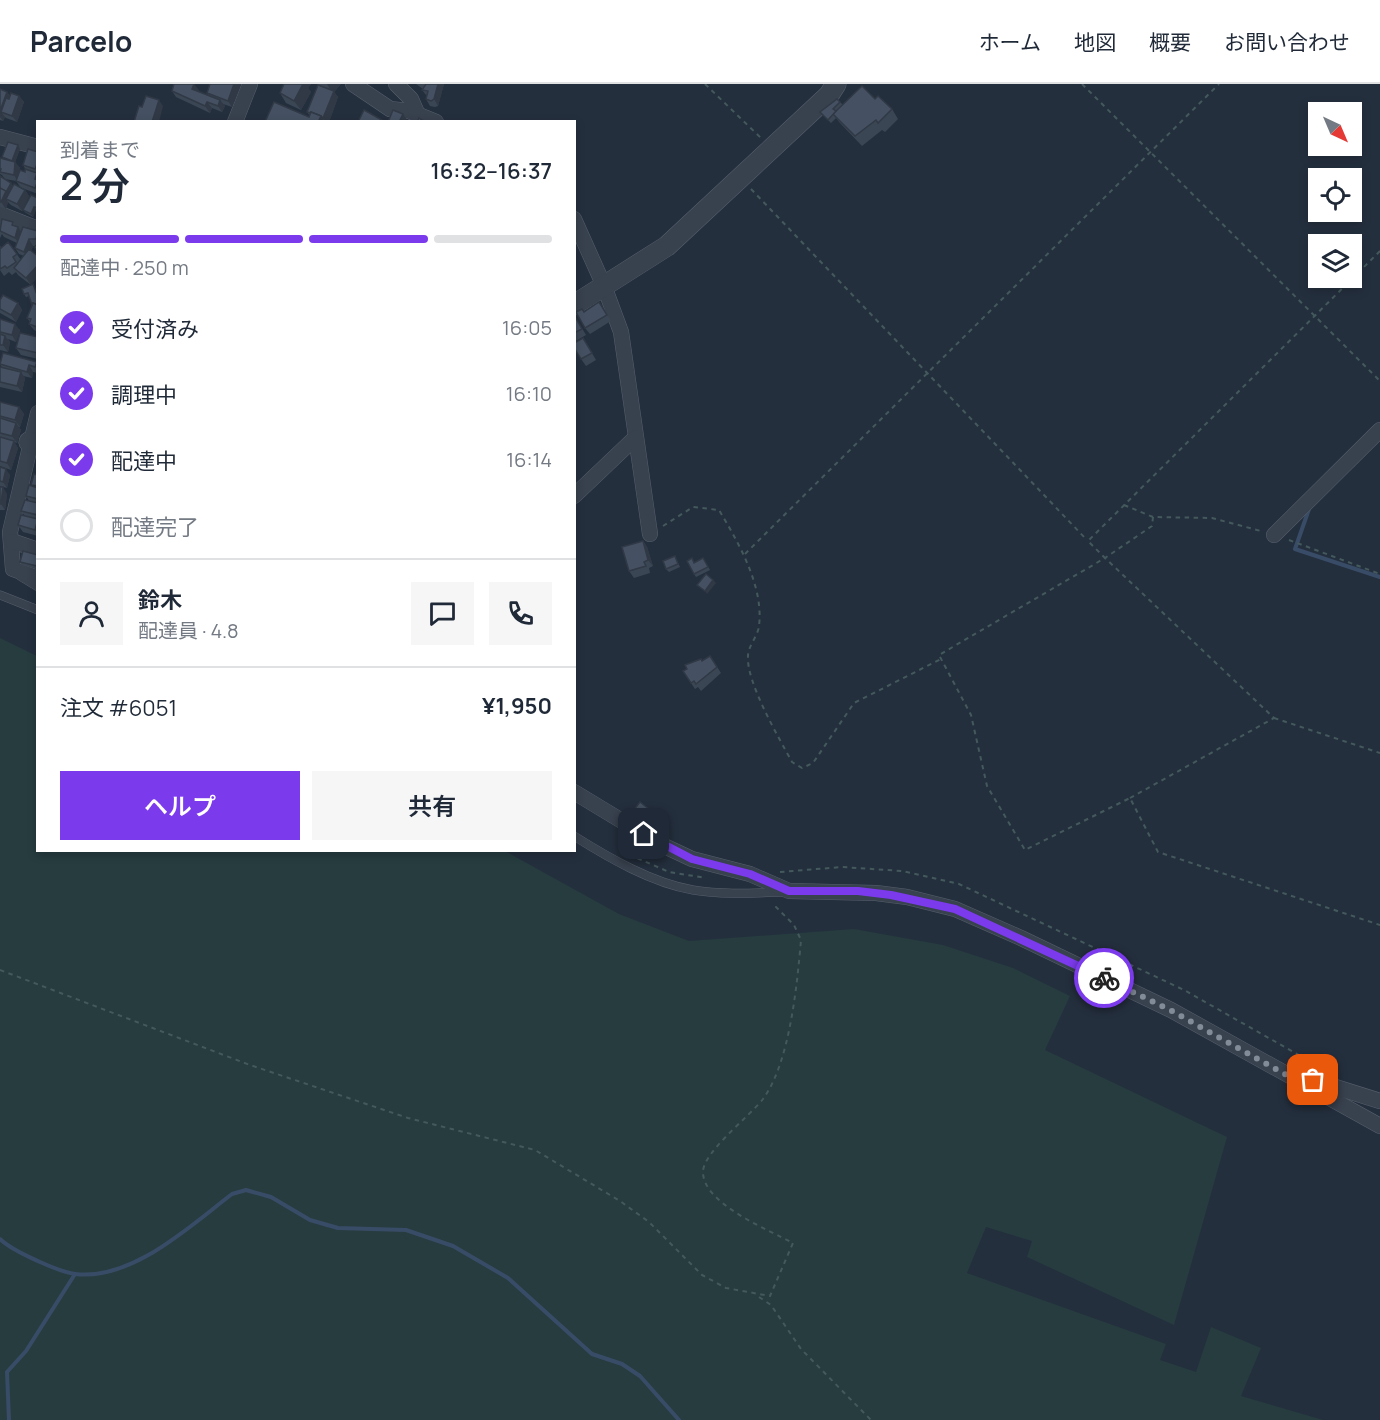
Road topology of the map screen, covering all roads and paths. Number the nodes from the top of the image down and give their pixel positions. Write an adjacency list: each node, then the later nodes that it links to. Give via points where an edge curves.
1 (250, 84): 9 (street)
2 (353, 84): 8 (street, via 390,109)
3 (396, 84): 8 (street, via 411,99)
4 (705, 84): 13 (path)
5 (836, 84): 13 (street)
6 (1082, 84): 14 (path)
7 (1220, 84): 14 (path)
8 (418, 115): 10 (street)
9 (236, 120)
10 (431, 120)
11 (0, 137): 12 (street)
12 (36, 146)
13 (772, 148): 15 (street)
14 (1151, 152): 22 (path); 23 (path)
15 (740, 178): 20 (street, via 667,246); 23 (path)
16 (0, 214): 18 (street)
17 (576, 223): 20 (street)
18 (36, 228)
19 (1380, 251): 22 (path)
20 (604, 286): 21 (street); 27 (street, via 621,332)
21 (576, 304)
22 (1316, 315): 24 (path); 30 (path)
23 (927, 374): 35 (path); 37 (path)
24 (1380, 381)
25 (36, 425): 28 (street)
26 (1380, 430): 34 (street)
27 (635, 438): 29 (street); 33 (street)
28 (33, 444): 32 (street)
29 (576, 494)
30 (1124, 506): 31 (path); 35 (path)
31 (1154, 517): 34 (path, via 1212,518); 38 (path, via 1152,526)
32 (7, 533): 36 (street); 39 (street)
33 (650, 534): 37 (path, via 693,507 719,510)
34 (1274, 535): 40 (path)
35 (1088, 542): 38 (path)
36 (36, 549)
37 (744, 554): 45 (path, via 755,588 759,626 748,656 758,697 792,762 802,768 813,763 854,703)
38 (1105, 558): 45 (path, via 939,655); 46 (path)
39 (13, 569): 41 (street); 42 (lane)
40 (1380, 574)
41 (36, 577)
42 (36, 587)
43 (0, 595): 44 (lane)
44 (36, 609)
45 (940, 659): 49 (path, via 971,715 987,786 1025,850)
46 (1274, 718): 47 (path); 49 (path)
47 (1380, 753)
48 (576, 793): 53 (street, via 692,859 750,874)
49 (1130, 798): 55 (path, via 1158,852)
50 (576, 837): 54 (lane, via 627,865 683,887)
51 (620, 850): 52 (path, via 669,872)
52 (707, 878)
53 (789, 891): 54 (lane); 57 (street, via 876,893 955,909 1170,1010)
54 (756, 893): 60 (path, via 783,911 801,940 785,1046 779,1071 763,1098 708,1158 703,1171 715,1198 793,1243 770,1296)
55 (1380, 925)
56 (0, 970): 60 (path, via 250,1065 385,1110 535,1150 640,1215 702,1275 726,1288)
57 (1299, 1082): 58 (street, via 1313,1080); 59 (street)
58 (1380, 1101)
59 (1380, 1126)
60 (756, 1296): 61 (path, via 771,1305 801,1349)
61 (872, 1420)

